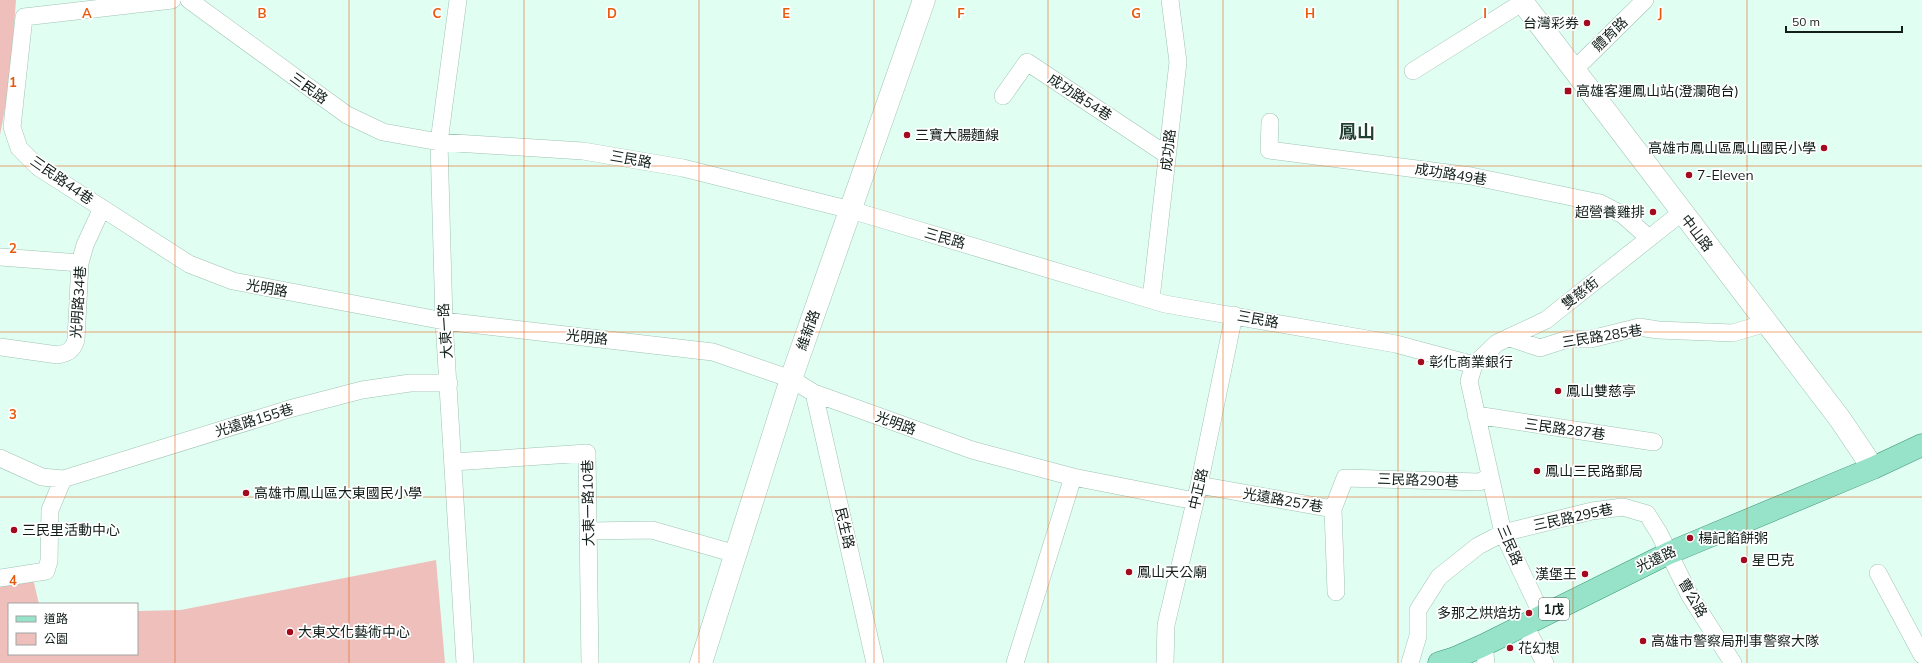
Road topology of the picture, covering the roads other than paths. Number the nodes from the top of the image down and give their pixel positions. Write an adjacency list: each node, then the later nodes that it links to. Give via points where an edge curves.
1 (172, 0): 14 (street, 三民路44巷, via 24,17 12,127 19,148 38,167)
2 (189, 0): 12 (street, 三民路, via 347,115 383,132)
3 (458, 0): 12 (street, 大東一路)
4 (924, 0): 15 (main road, 維新路)
5 (1170, 0): 13 (street, 成功路, via 1178,62)
6 (1645, 0): 8 (street, 體育路)
7 (1522, 1): 8 (main road, 中山路); 9 (street)
8 (1575, 69): 16 (main road, 中山路)
9 (1414, 71)
10 (1003, 96): 13 (street, 成功路54巷, via 1027,62)
11 (1270, 122): 17 (street, 成功路49巷, via 1269,150 1471,176 1600,203 1623,215)
12 (439, 142): 15 (street, 三民路, via 583,151 683,168); 22 (street, 大東一路)
13 (1167, 155): 20 (street, 成功路)
14 (102, 208): 19 (street, 光明路34巷, via 85,245); 22 (street, 光明路, via 189,264 233,281)
15 (851, 210): 20 (street, 三民路); 27 (main road, 維新路)
16 (1681, 212): 17 (street, 雙慈街); 23 (main road, 中山路)
17 (1649, 238): 24 (street, 雙慈街, via 1546,320)
18 (0, 257): 19 (street)
19 (80, 263): 25 (street, 光明路34巷, via 76,340 73,348 58,355)
20 (1151, 299): 21 (street, 三民路, via 1165,304)
21 (1234, 315): 26 (street, 三民路, via 1396,344); 39 (street, 中正路)
22 (444, 321): 27 (street, 光明路, via 713,352); 28 (street, 大東一路)
23 (1766, 323): 24 (street, 三民路285巷, via 1733,333 1639,327 1603,337 1568,339 1540,348); 35 (main road, 中山路, via 1840,419)
24 (1510, 338): 26 (street, 雙慈街, via 1497,343)
25 (0, 347)
26 (1474, 365): 30 (street, 三民路, via 1469,381)
27 (791, 379): 29 (street, 光明路); 44 (main road, 維新路)
28 (449, 383): 34 (street, 大東一路); 38 (street, 光遠路155巷, via 410,383 362,390 289,409)
29 (814, 393): 36 (street, 光明路, via 972,450); 54 (street, 民生路)
30 (1476, 415): 31 (street, 三民路287巷); 37 (street, 三民路)
31 (1654, 442)
32 (1922, 445): 35 (main road, 光遠路 / 1戊)
33 (0, 458): 38 (street, 光遠路155巷, via 42,477)
34 (454, 462): 41 (street, 大東一路10巷, via 587,453); 51 (street, 大東一路)
35 (1873, 468): 43 (main road, 光遠路 / 1戊)
36 (1073, 477): 39 (street, 光明路); 55 (street)
37 (1490, 477): 40 (street, 三民路290巷, via 1479,482 1344,478); 42 (street, 三民路)
38 (63, 479): 46 (street, via 50,510 49,561 46,571)
39 (1197, 493): 40 (street, 光遠路257巷); 56 (street, 中正路, via 1166,625)
40 (1333, 509): 47 (street, 光遠路257巷)
41 (588, 531): 44 (street, via 652,530); 52 (street, 大東一路10巷)
42 (1503, 533): 43 (street, 三民路295巷, via 1592,511 1623,507 1647,514); 48 (street, 三民路); 57 (street, 三民路295巷, via 1478,546 1439,577 1418,610 1418,636)
43 (1668, 553): 48 (main road, 光遠路 / 1戊); 60 (street, 曹公路, via 1690,596)
44 (736, 554): 53 (main road, 維新路)
45 (1878, 573): 50 (street)
46 (0, 578)
47 (1336, 592)
48 (1533, 619): 49 (main road, 光遠路 / 1戊); 59 (street, 三民路)
49 (1485, 654): 58 (main road, 光遠路 / 1戊)
50 (1922, 654)
51 (465, 663)
52 (590, 663)
53 (701, 663)
54 (875, 663)
55 (1016, 663)
56 (1165, 663)
57 (1410, 663)
58 (1439, 663)
59 (1545, 663)
60 (1732, 663)

